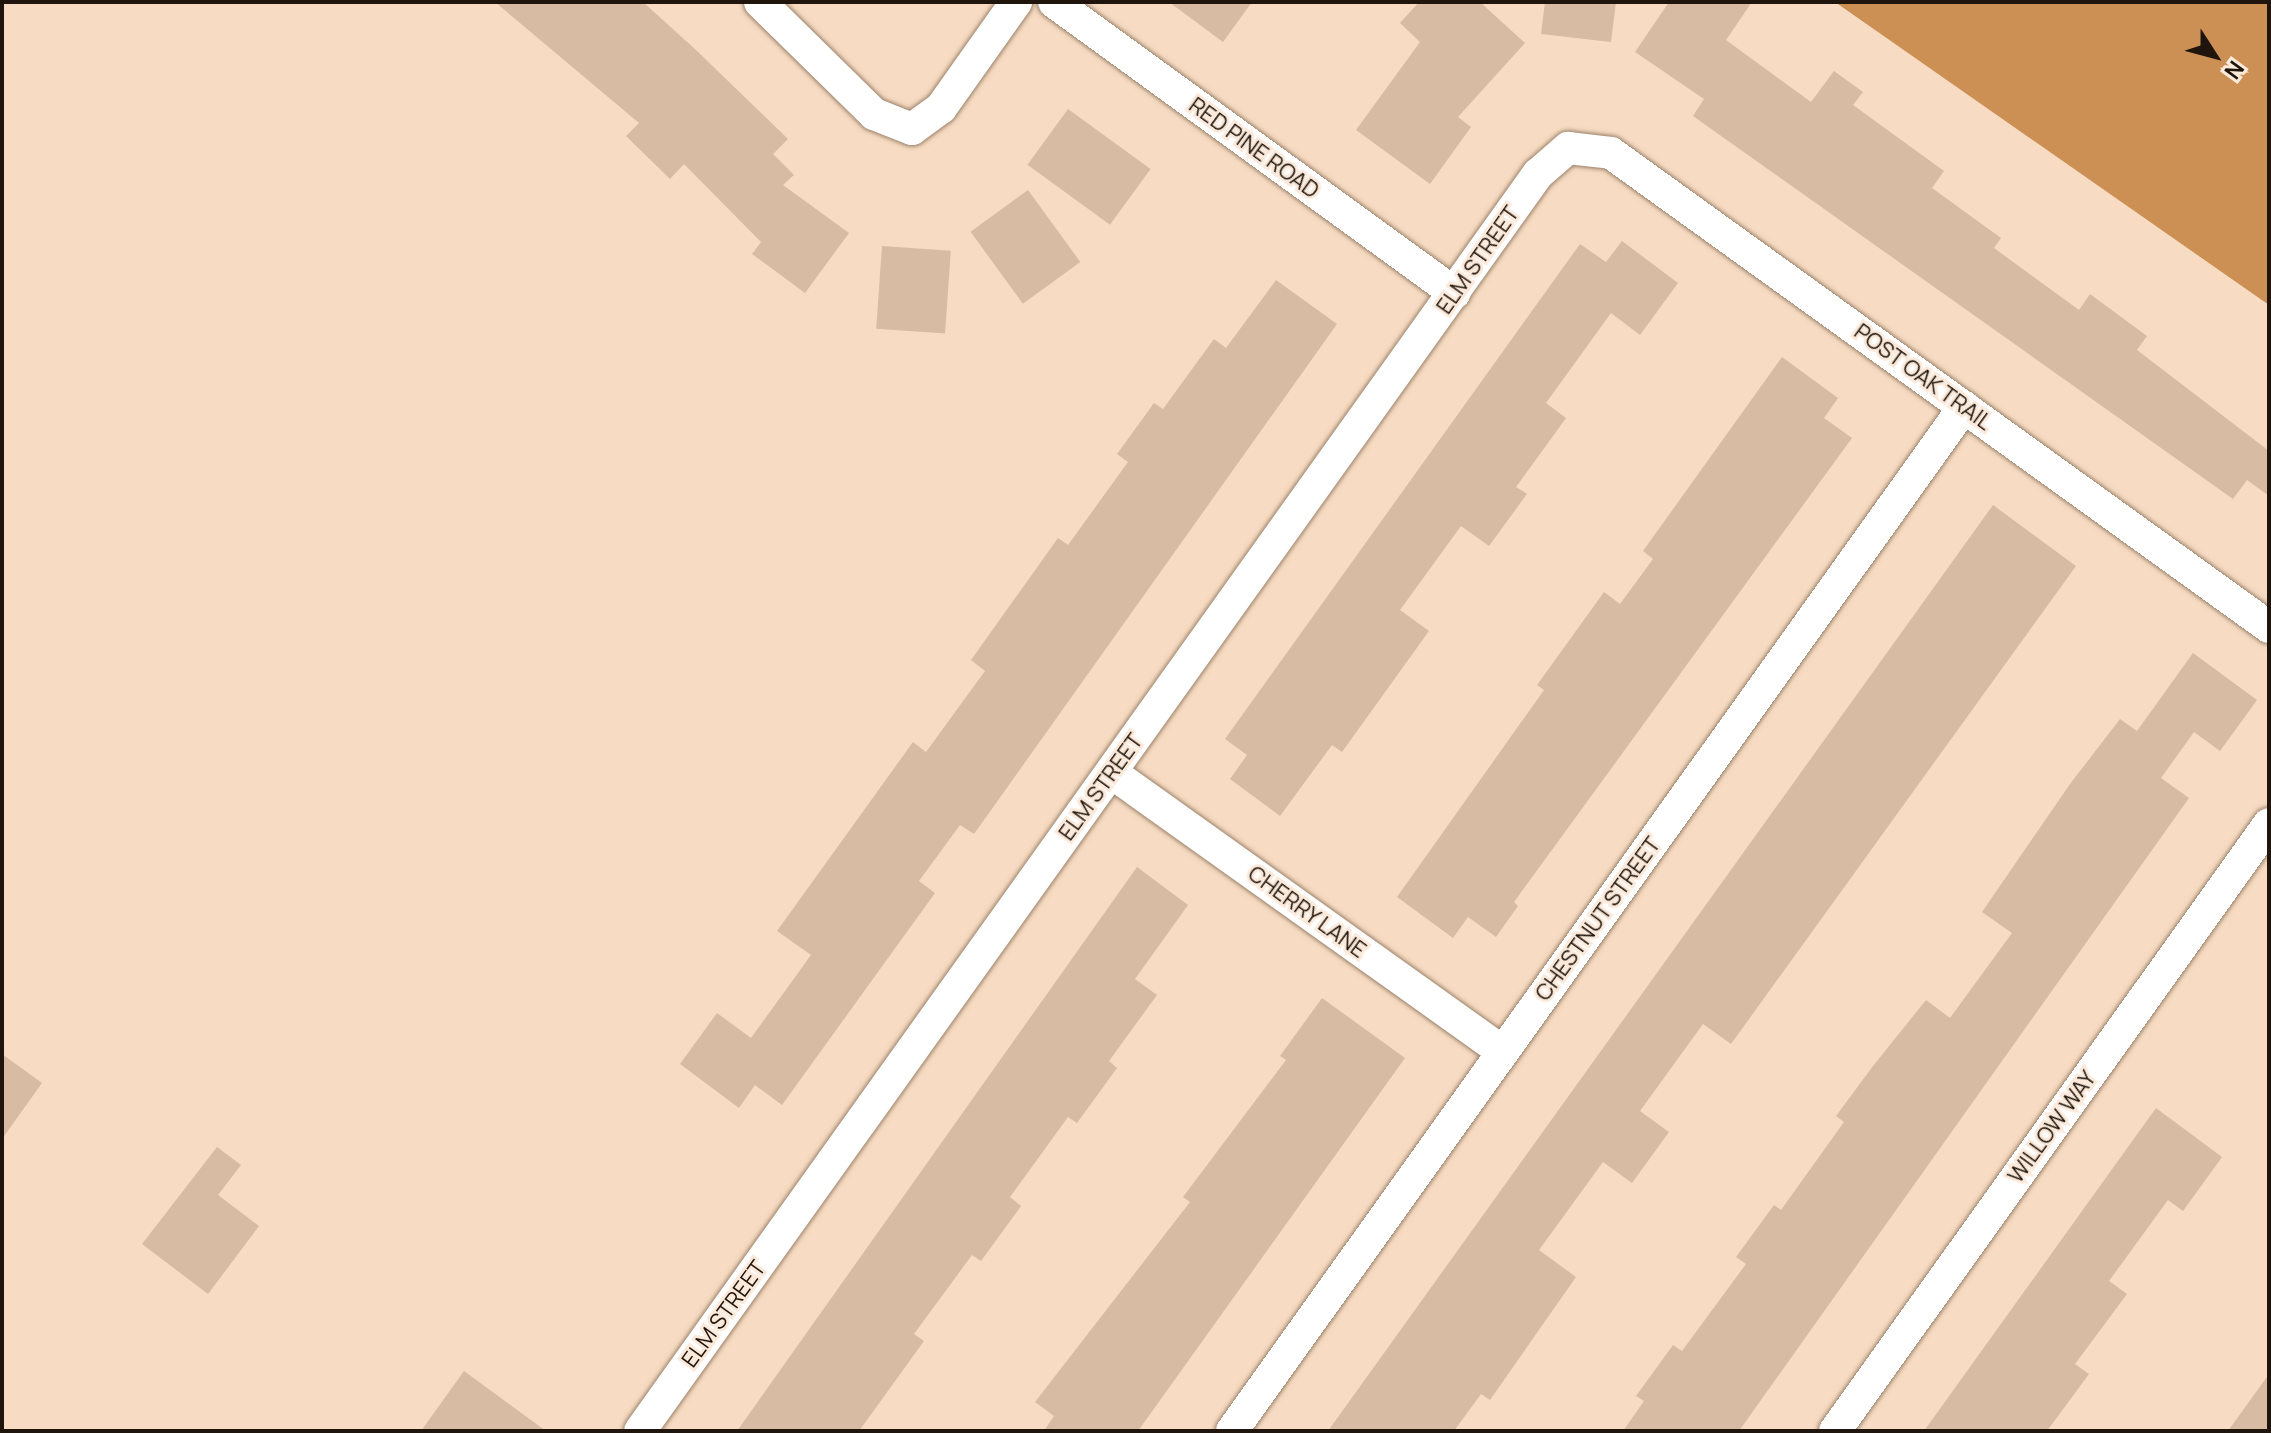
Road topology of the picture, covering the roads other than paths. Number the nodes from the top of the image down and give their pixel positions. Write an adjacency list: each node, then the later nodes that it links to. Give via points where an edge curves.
1 (760, 2): 2 (street, via 874,114 912,129 941,108)
2 (1016, 2)
3 (1054, 2): 5 (street, RED PINE ROAD)
4 (1568, 148): 5 (street, ELM STREET, via 1538,174); 6 (street, POST OAK TRAIL, via 1611,153)
5 (1455, 293): 8 (street, ELM STREET)
6 (1964, 407): 7 (street, POST OAK TRAIL); 10 (street, CHESTNUT STREET)
7 (2269, 627)
8 (1112, 773): 10 (street, CHERRY LANE); 11 (street, ELM STREET)
9 (2269, 824): 13 (street, WILLOW WAY)
10 (1503, 1052): 12 (street, CHESTNUT STREET)
11 (640, 1431)
12 (1232, 1431)
13 (1835, 1431)

